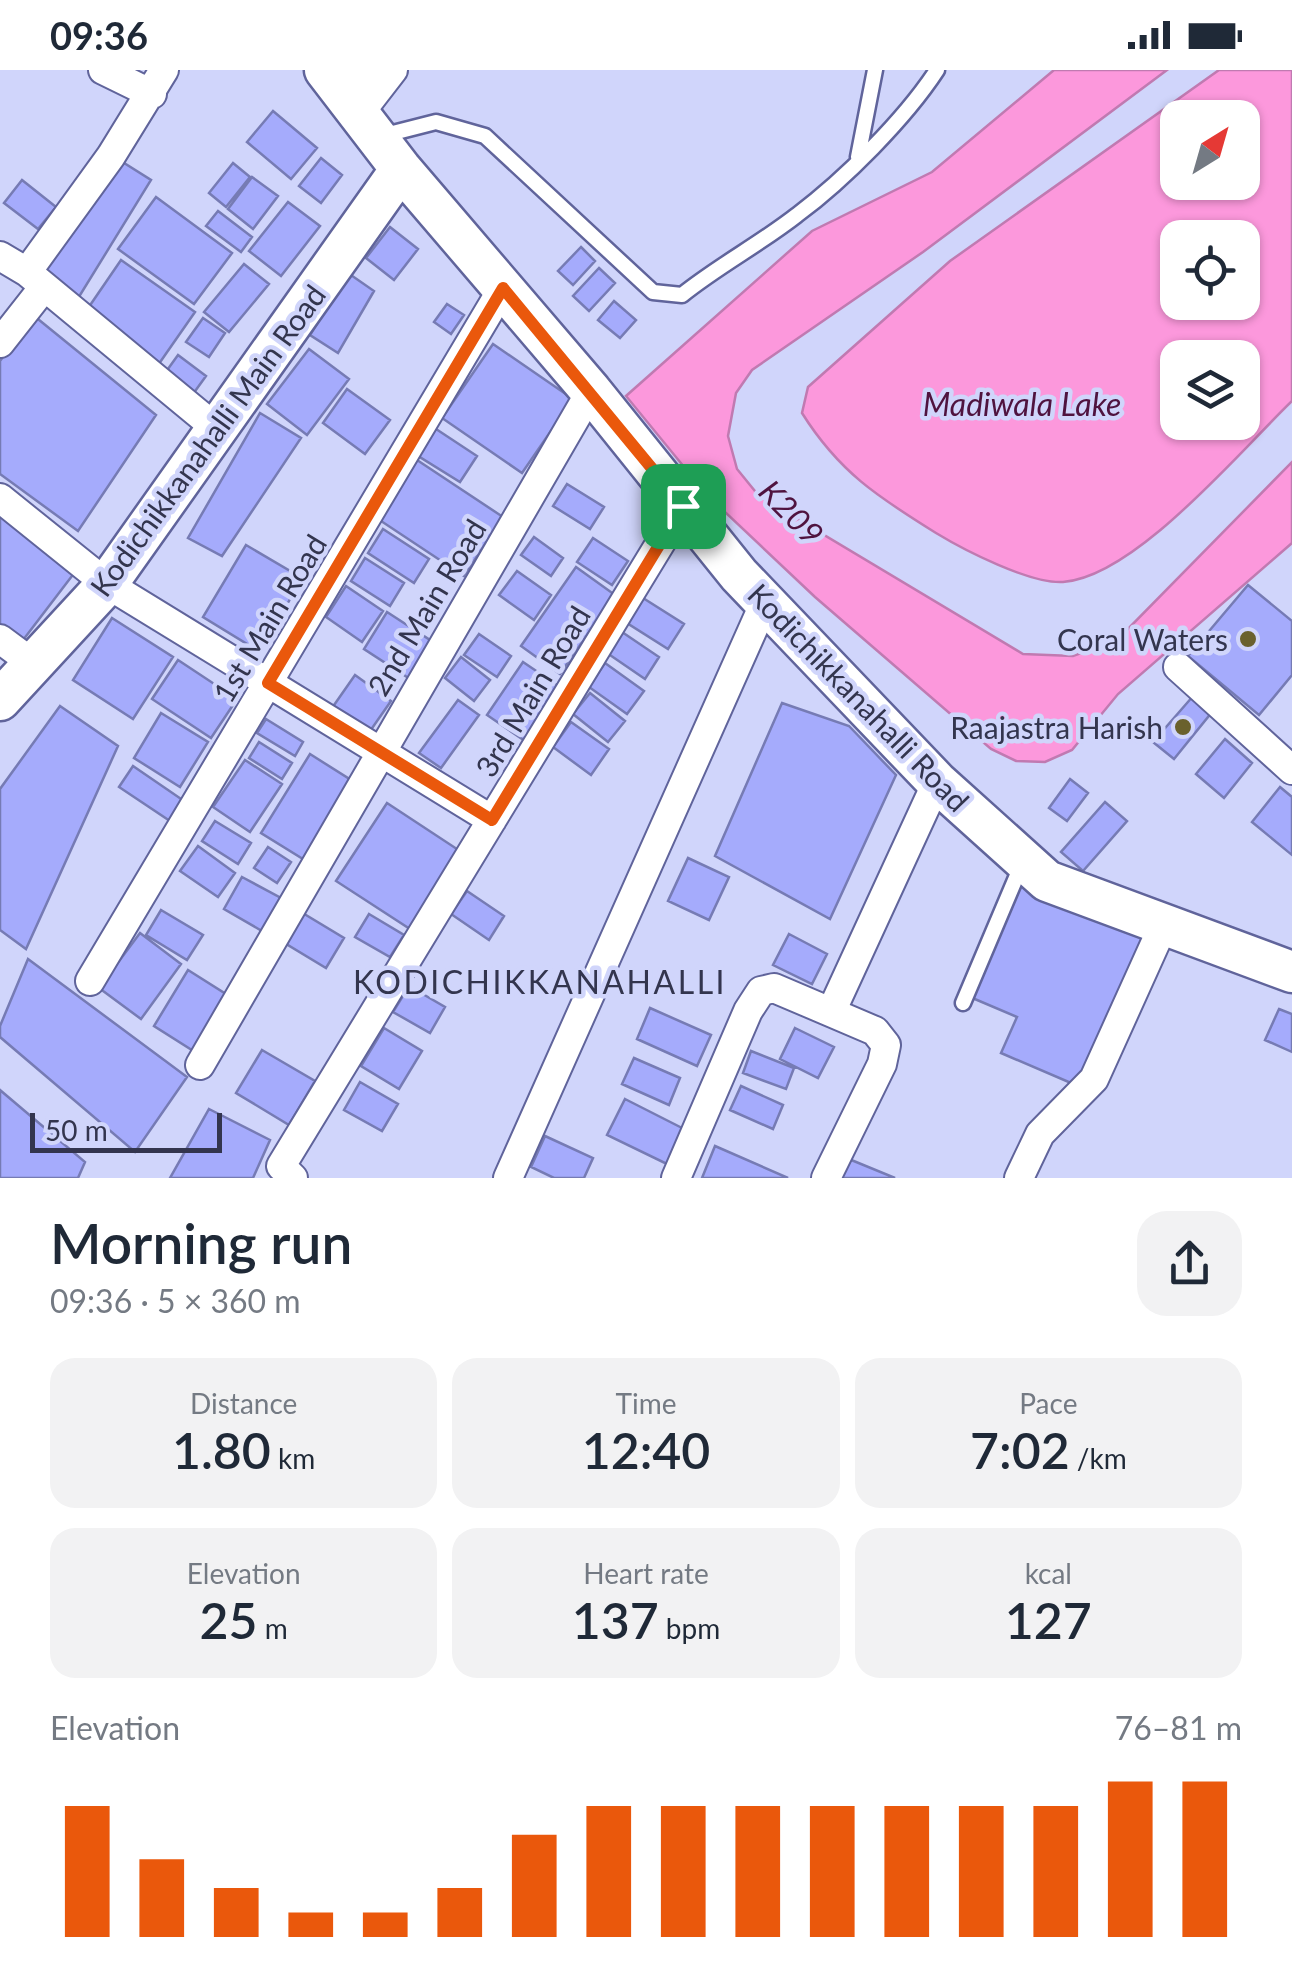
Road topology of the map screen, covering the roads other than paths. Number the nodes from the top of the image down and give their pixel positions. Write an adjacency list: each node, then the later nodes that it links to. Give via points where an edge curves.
1 (103, 70): 5 (street)
2 (394, 70): 6 (street)
3 (875, 70): 7 (lane)
4 (937, 70): 7 (lane)
5 (158, 82): 10 (street)
6 (355, 98): 7 (lane, via 485,136 653,292 682,296 798,215); 8 (street, Kodichikkanahalli Road)
7 (857, 162)
8 (401, 169): 11 (street, Kodichikkanahalli Road); 14 (street, Kodichikkanahalli Main Road)
9 (0, 256): 10 (street)
10 (35, 280): 12 (street); 14 (street)
11 (503, 288): 13 (street, Kodichikkanahalli Road); 21 (street, 1st Main Road)
12 (0, 343)
13 (591, 391): 16 (street, Kodichikkanahalli Road); 23 (street, 2nd Main Road)
14 (216, 429): 17 (street, Kodichikkanahalli Main Road)
15 (0, 498): 17 (street)
16 (683, 506): 18 (street, Kodichikkanahalli Road); 26 (street, 3rd Main Road)
17 (107, 584): 19 (street, Kodichikkanahalli Main Road); 21 (street)
18 (765, 602): 25 (street, Kodichikkanahalli Road); 35 (street)
19 (16, 650): 22 (street, Kodichikkanahalli Main Road)
20 (1178, 666): 24 (street)
21 (268, 683): 23 (street); 30 (street, 1st Main Road)
22 (0, 700)
23 (379, 751): 26 (street); 33 (street, 2nd Main Road)
24 (1288, 758)
25 (936, 782): 27 (street, Kodichikkanahalli Road); 32 (street)
26 (492, 820): 34 (street, 3rd Main Road)
27 (1023, 860): 28 (street, Kodichikkanahalli Road, via 1047,881); 31 (lane)
28 (1164, 924): 29 (street, Kodichikkanahalli Road); 38 (street, via 1094,1079 1040,1134)
29 (1292, 972)
30 (90, 981)
31 (962, 1003)
32 (832, 1010): 36 (street, via 774,988 760,991); 37 (street, via 874,1031 886,1045)
33 (200, 1065)
34 (287, 1172)
35 (508, 1178)
36 (676, 1178)
37 (826, 1178)
38 (1018, 1178)

